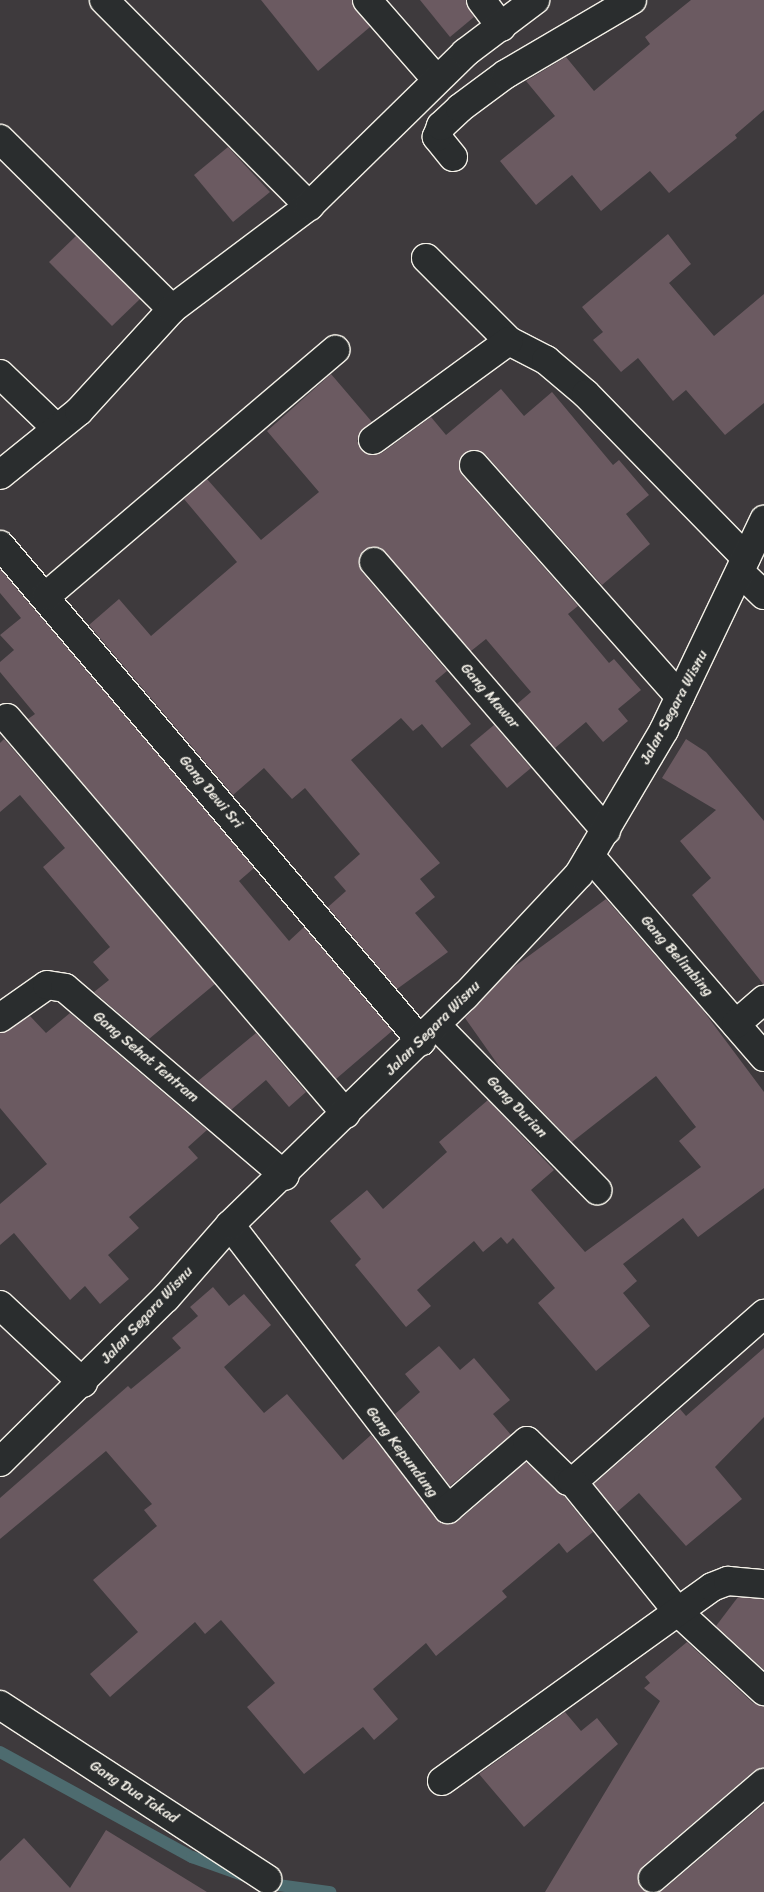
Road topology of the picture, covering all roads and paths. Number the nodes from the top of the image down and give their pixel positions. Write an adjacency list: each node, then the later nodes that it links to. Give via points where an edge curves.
1 (104, 0): 10 (street)
2 (367, 0): 7 (street)
3 (480, 0): 6 (street)
4 (535, 0): 6 (street)
5 (632, 0): 9 (street, via 506,74 460,108 441,126 437,137)
6 (501, 27): 7 (street)
7 (437, 80): 10 (street)
8 (0, 139): 12 (street)
9 (453, 157)
10 (309, 206): 12 (street)
11 (426, 258): 13 (street)
12 (172, 309): 16 (street, via 79,411)
13 (509, 341): 17 (street); 23 (street, via 546,360 586,394)
14 (335, 350): 25 (street)
15 (0, 374): 16 (street)
16 (56, 427): 19 (street)
17 (373, 440)
18 (474, 465): 26 (street)
19 (0, 475)
20 (764, 520): 23 (street, Jalan Segara Wisnu)
21 (0, 545): 25 (street, Gang Dewi Sri)
22 (374, 562): 28 (street, Gang Mawar)
23 (743, 565): 24 (street); 26 (street, Jalan Segara Wisnu)
24 (764, 595)
25 (46, 596): 33 (street, Gang Dewi Sri)
26 (680, 697): 28 (street, Jalan Segara Wisnu)
27 (7, 718): 35 (street)
28 (606, 831): 29 (street, Jalan Segara Wisnu)
29 (590, 856): 32 (street, Gang Belimbing); 33 (street, Jalan Segara Wisnu, via 537,922)
30 (764, 1000): 32 (street)
31 (0, 1018): 36 (street, Gang Sehat Tentram, via 47,986 65,988)
32 (736, 1024): 34 (street, Gang Belimbing)
33 (429, 1033): 35 (street, Jalan Segara Wisnu); 37 (street, Gang Durian)
34 (764, 1057)
35 (346, 1114): 36 (street, Jalan Segara Wisnu)
36 (285, 1176): 38 (street, Jalan Segara Wisnu)
37 (597, 1190)
38 (230, 1225): 41 (street, Jalan Segara Wisnu); 43 (street, Gang Kepundung, via 444,1508 528,1442)
39 (0, 1306): 41 (street)
40 (764, 1314): 43 (street)
41 (83, 1383): 42 (street, Jalan Segara Wisnu)
42 (0, 1462)
43 (572, 1481): 45 (street)
44 (764, 1584): 45 (street, via 728,1581)
45 (678, 1612): 46 (street); 48 (street)
46 (764, 1691)
47 (0, 1705): 51 (street, Gang Dua Takad)
48 (442, 1781)
49 (764, 1783): 50 (street)
50 (653, 1878)
51 (267, 1880)

